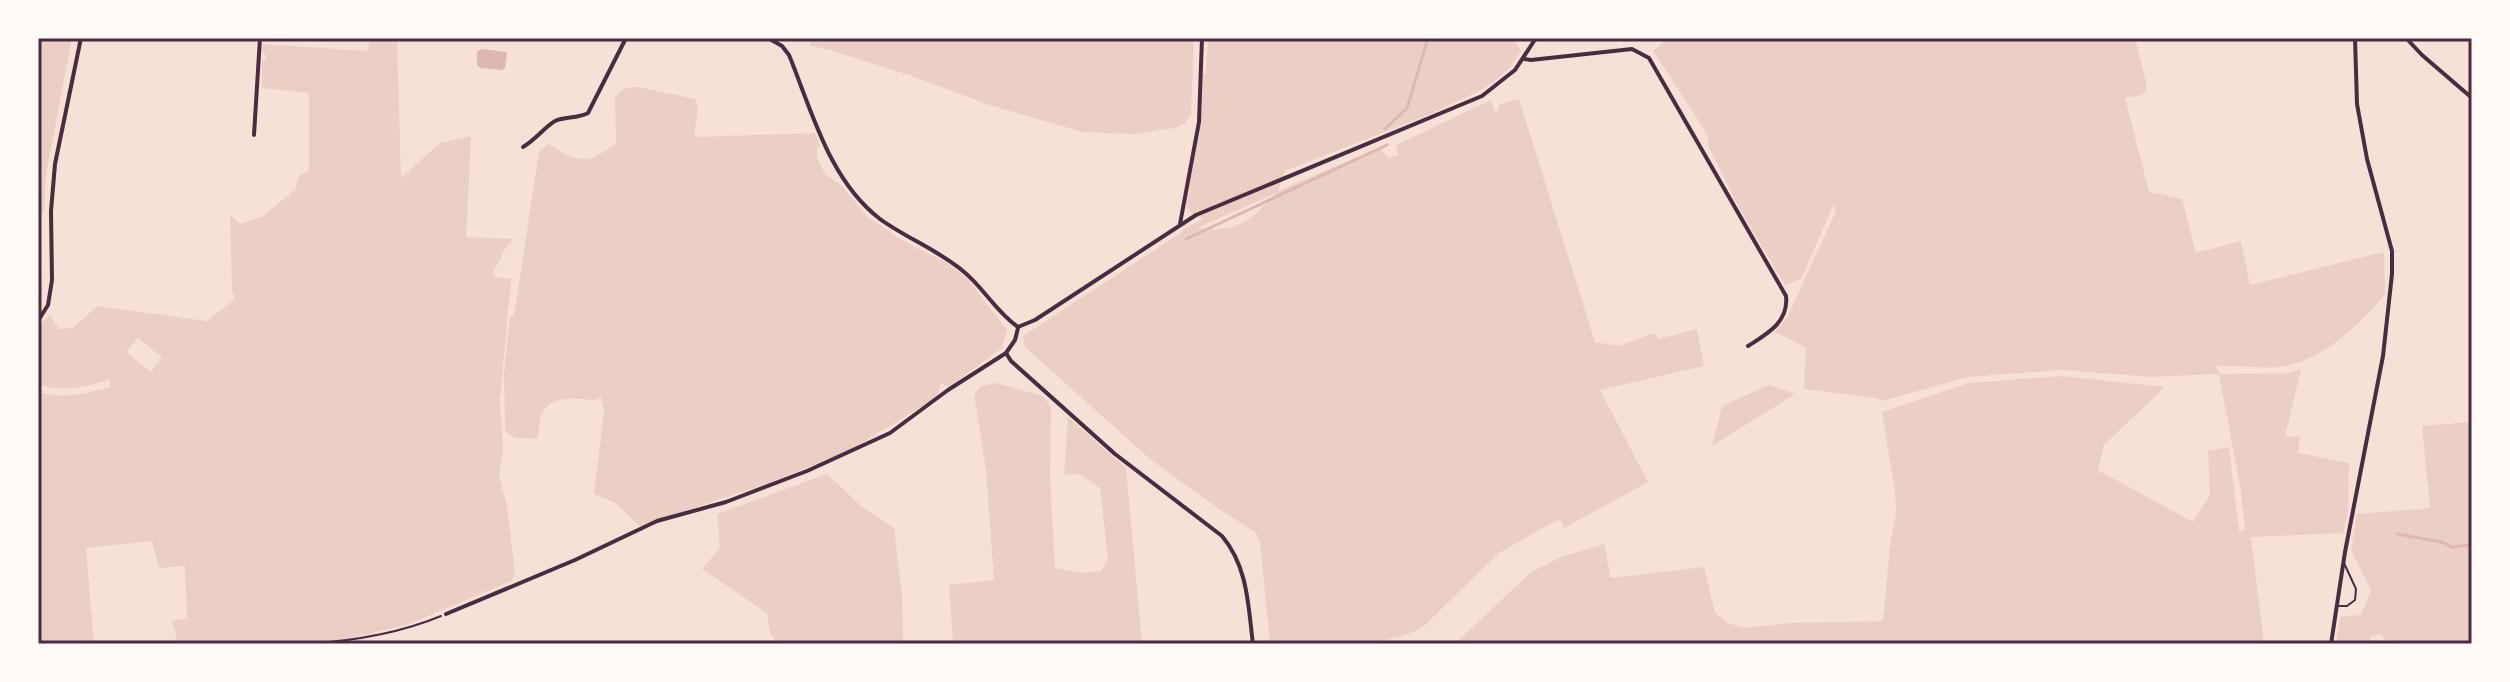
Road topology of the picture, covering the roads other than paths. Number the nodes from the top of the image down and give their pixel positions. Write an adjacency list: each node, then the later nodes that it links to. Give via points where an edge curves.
1 (81, 38): 14 (street, via 55,164 52,280 48,305)
2 (260, 38): 11 (street)
3 (626, 38): 12 (street, via 588,113 551,123)
4 (768, 38): 15 (street, via 789,55 838,170 861,203 960,268)
5 (1202, 38): 13 (street, via 1199,122)
6 (1536, 38): 9 (street)
7 (2355, 38): 18 (street, via 2357,104 2392,251 2392,274 2383,356)
8 (2406, 38): 10 (street)
9 (1524, 59): 13 (street, via 1482,96); 16 (street, via 1632,49 1649,58 1786,296 1786,309 1776,326)
10 (2472, 98)
11 (254, 135)
12 (523, 147)
13 (1180, 224): 15 (street)
14 (38, 321)
15 (1018, 327): 17 (street)
16 (1748, 346)
17 (1006, 353): 20 (street, via 890,433 726,502 657,521); 21 (street, via 1115,454 1234,550 1245,577)
18 (2344, 562): 19 (street); 19 (lane, via 2356,589 2355,600)
19 (2338, 607): 22 (street)
20 (446, 614)
21 (1253, 644)
22 (2331, 644)

